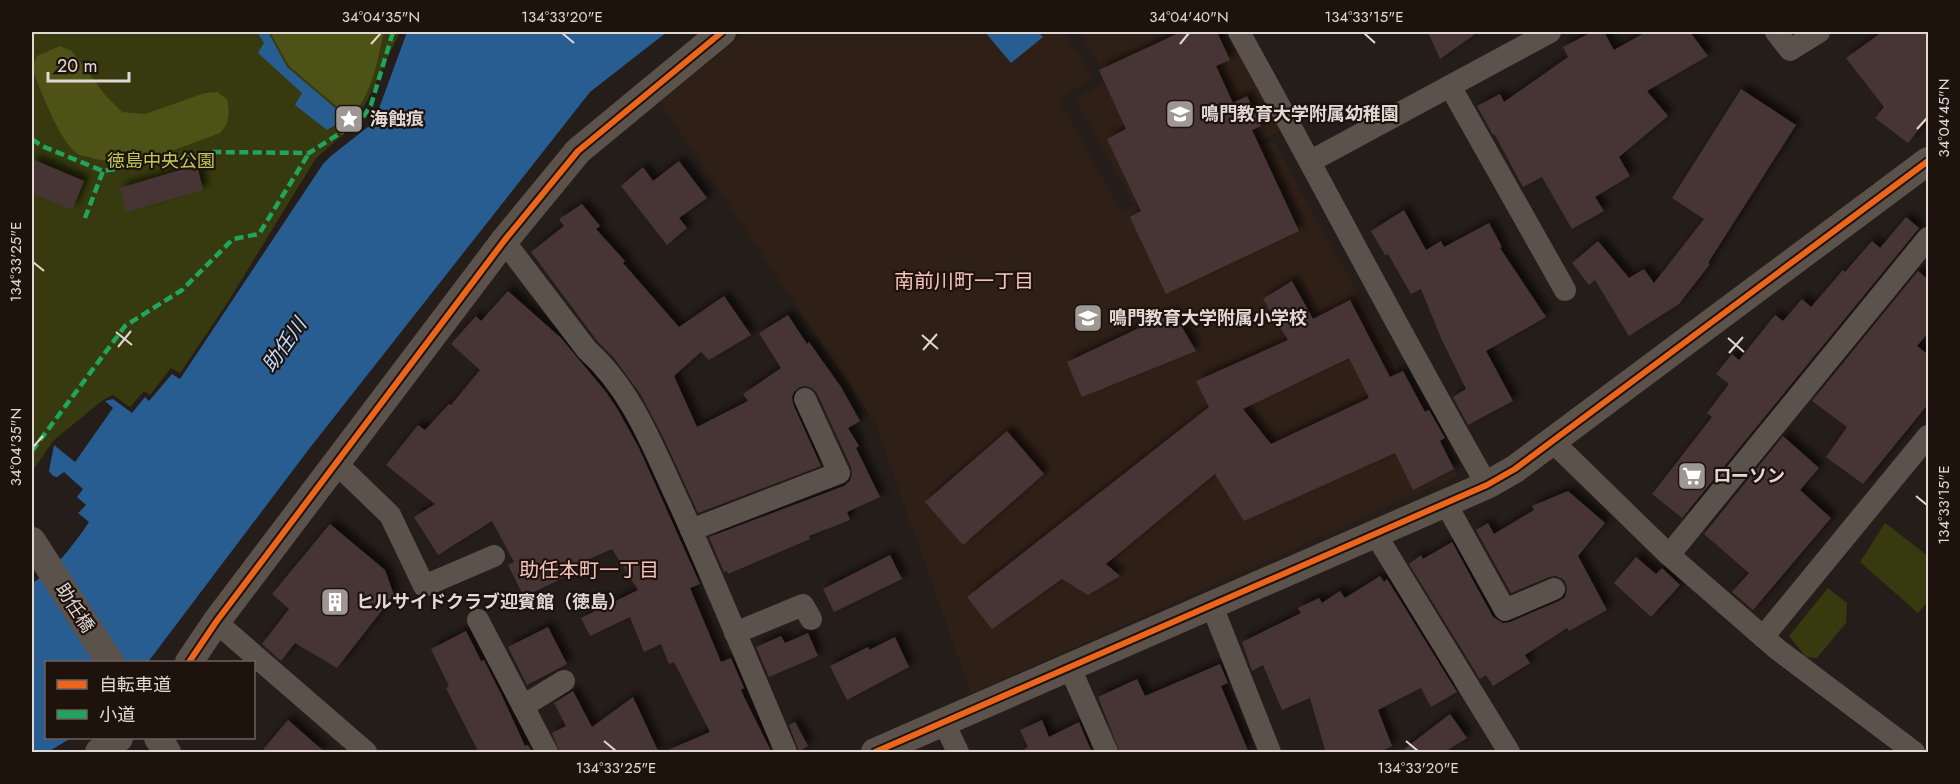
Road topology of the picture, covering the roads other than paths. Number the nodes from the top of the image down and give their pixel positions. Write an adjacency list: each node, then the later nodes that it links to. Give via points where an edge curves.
1 (722, 32): 10 (street, via 578,151)
2 (1239, 32): 7 (street)
3 (1550, 32): 6 (street)
4 (1776, 32): 5 (street, via 1790,50)
5 (1819, 32)
6 (1450, 86): 7 (street); 11 (street)
7 (1311, 161): 16 (street, via 1423,374)
8 (1929, 161): 14 (street)
9 (1929, 238): 21 (street)
10 (504, 241): 15 (street); 18 (street, via 637,411)
11 (1565, 290)
12 (805, 399): 18 (street, via 839,473)
13 (1929, 436): 29 (street)
14 (1552, 441): 16 (street); 21 (street)
15 (337, 464): 22 (street, via 390,515 424,586); 27 (street)
16 (1487, 485): 17 (street)
17 (1446, 504): 19 (street); 23 (street, via 1506,610)
18 (691, 530): 28 (street)
19 (1376, 535): 24 (street); 47 (street)
20 (35, 547): 30 (street, 助任橋)
21 (1669, 555): 29 (street)
22 (494, 556)
23 (1554, 589)
24 (1212, 606): 32 (street); 46 (street)
25 (810, 619): 28 (street, via 803,605)
26 (478, 620): 34 (street)
27 (216, 622): 31 (street); 40 (street)
28 (735, 633): 42 (street)
29 (1763, 637): 48 (street)
30 (109, 661)
31 (190, 661)
32 (1070, 668): 35 (street); 45 (street)
33 (564, 681): 34 (street)
34 (523, 705): 41 (street)
35 (944, 723): 43 (street); 44 (street)
36 (117, 739): 38 (street)
37 (159, 739): 39 (street)
38 (99, 753)
39 (167, 753)
40 (366, 753)
41 (547, 753)
42 (786, 753)
43 (875, 753)
44 (958, 753)
45 (1107, 753)
46 (1270, 753)
47 (1509, 753)
48 (1914, 753)

